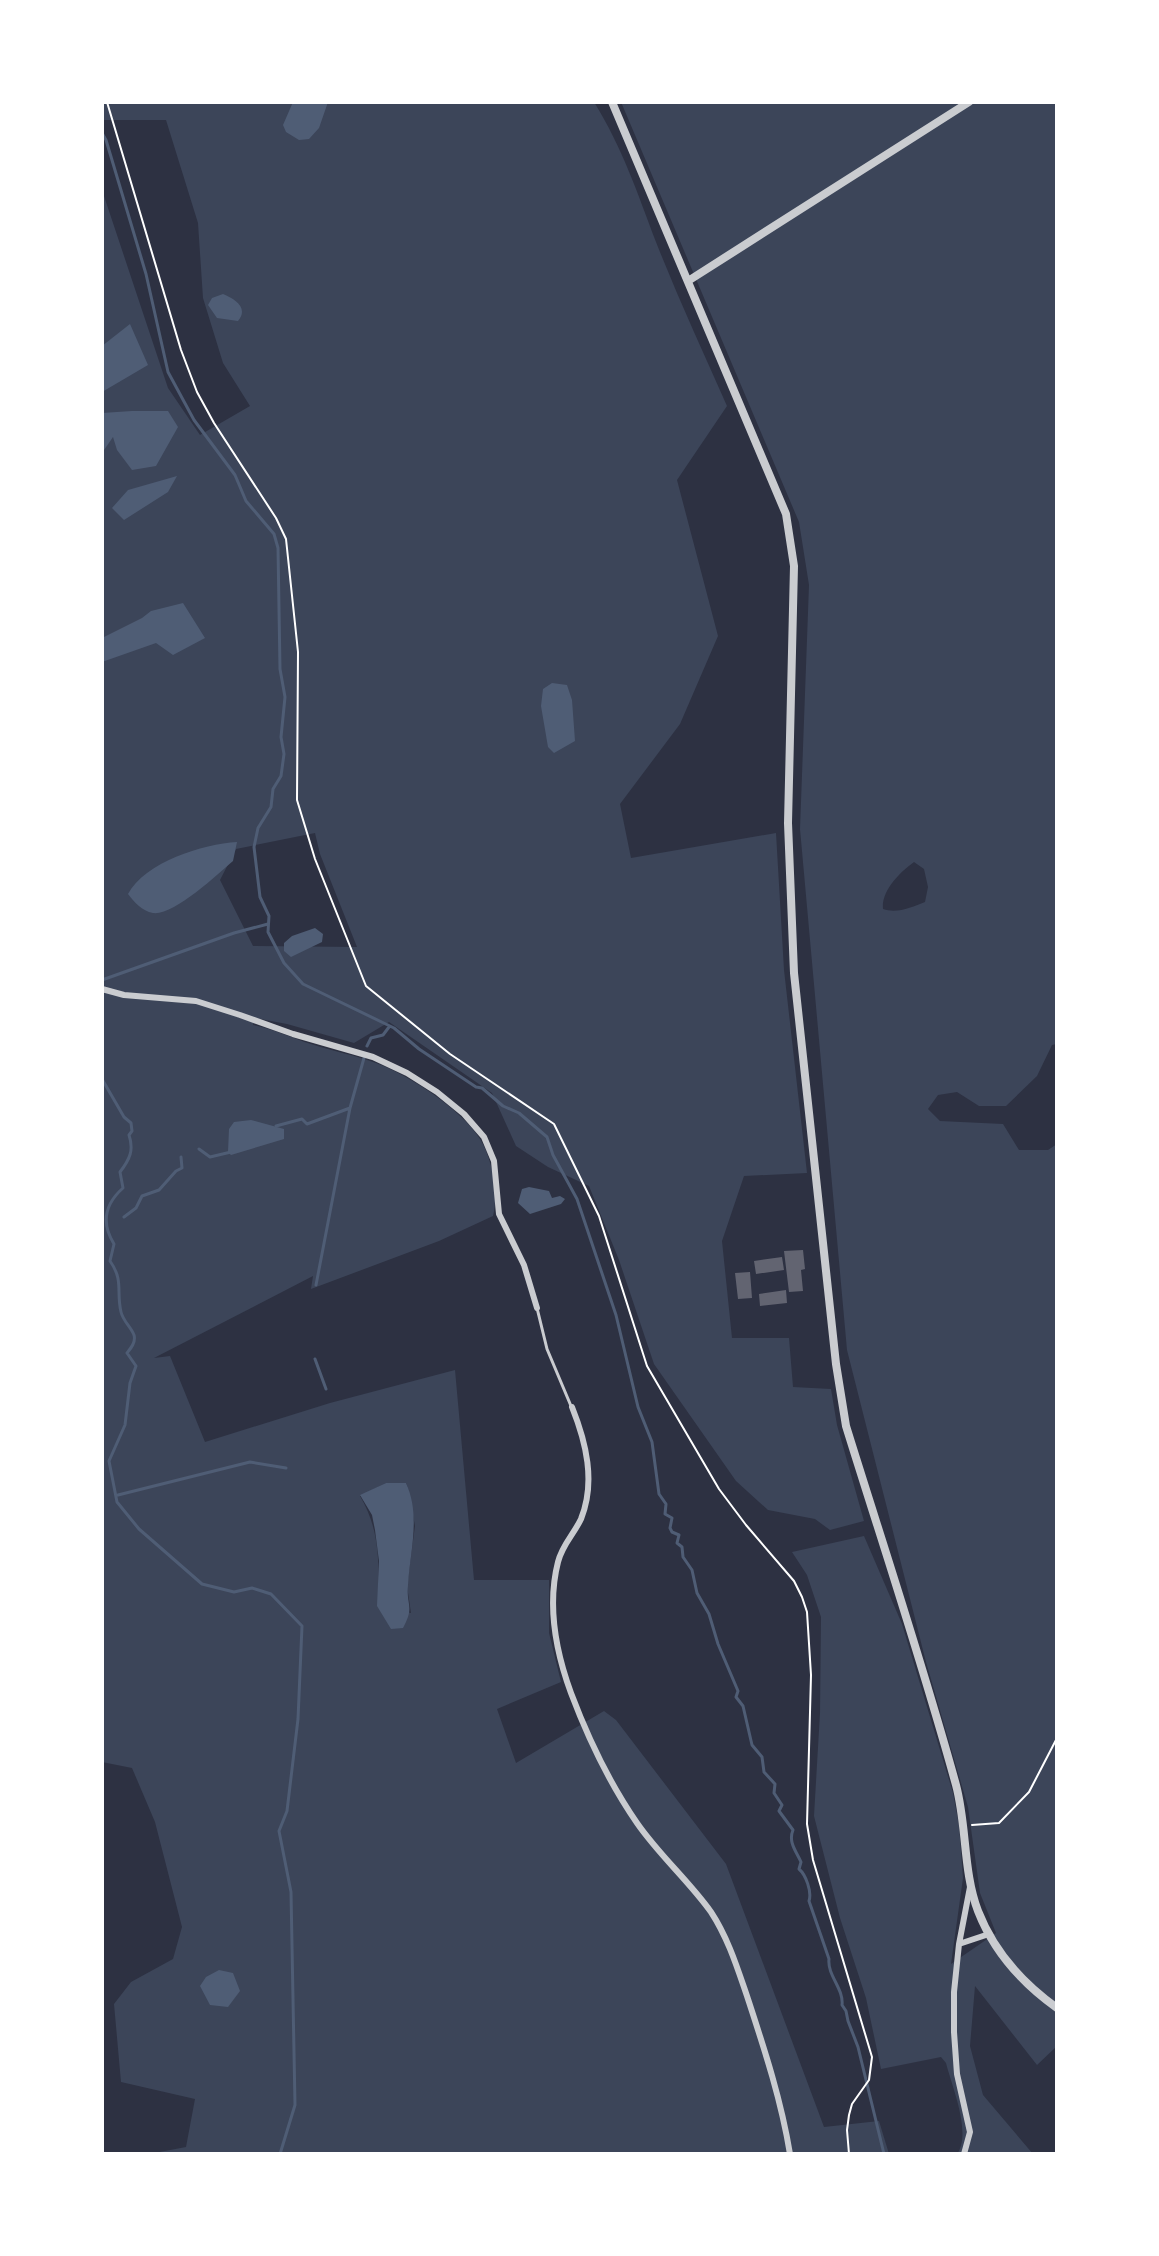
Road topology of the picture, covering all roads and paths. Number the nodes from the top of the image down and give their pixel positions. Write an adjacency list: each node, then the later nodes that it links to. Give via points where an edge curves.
1 (107, 102): 15 (path, via 197,392 286,539 298,652 297,800 366,986 450,1054 554,1124 599,1216 647,1366 719,1489 802,1597 811,1675 807,1824 872,2057 869,2080 849,2115)
2 (612, 102): 4 (street)
3 (969, 102): 4 (street)
4 (688, 281): 9 (street, via 786,514 794,566 788,827 794,973 836,1364 846,1426)
5 (102, 989): 6 (street, via 196,1001 373,1057 437,1092 484,1137 494,1161 499,1214 524,1265)
6 (537, 1308): 7 (lane, via 547,1349)
7 (572, 1407): 14 (street, via 589,1467 580,1522 557,1562 554,1627 561,1661 603,1766 637,1824 711,1913 731,1950 766,2050)
8 (1057, 1738): 9 (path, via 1029,1792 999,1823)
9 (965, 1825): 10 (street)
10 (971, 1883): 11 (street); 12 (street)
11 (989, 1934): 12 (street); 13 (street, via 1021,1979)
12 (959, 1944): 16 (street, via 954,2032 970,2132)
13 (1057, 2008)
14 (790, 2154)
15 (849, 2154)
16 (964, 2154)

